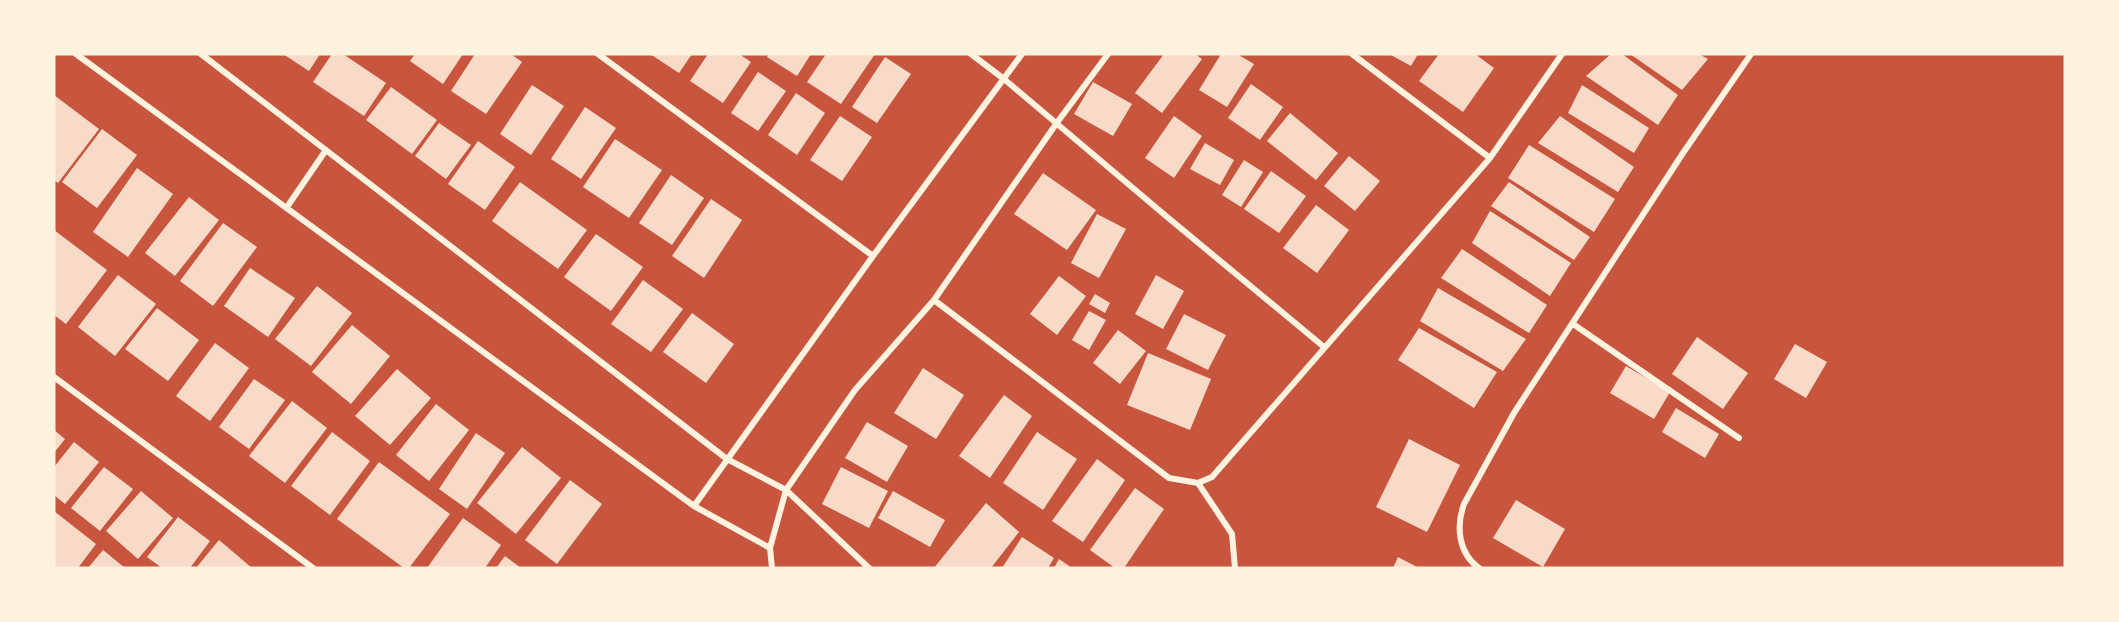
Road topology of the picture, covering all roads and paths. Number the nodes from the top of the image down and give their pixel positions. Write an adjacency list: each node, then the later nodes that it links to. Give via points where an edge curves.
1 (76, 54): 14 (street)
2 (201, 54): 12 (street)
3 (598, 54): 15 (street)
4 (971, 54): 10 (street)
5 (1022, 54): 10 (street)
6 (1108, 54): 11 (street)
7 (1352, 54): 13 (street)
8 (1562, 54): 13 (street)
9 (1751, 54): 17 (street)
10 (1004, 79): 11 (street); 15 (street)
11 (1056, 124): 16 (street); 18 (street)
12 (326, 150): 14 (street); 21 (street)
13 (1490, 158): 18 (street)
14 (287, 207): 24 (street)
15 (873, 256): 21 (street)
16 (934, 300): 22 (street, via 1169,478); 23 (street, via 855,390)
17 (1573, 324): 20 (street); 30 (street, via 1514,413 1464,504 1460,537 1468,556)
18 (1324, 347): 22 (street, via 1212,477)
19 (54, 376): 26 (street)
20 (1739, 438)
21 (727, 459): 23 (street); 24 (street)
22 (1198, 483): 29 (street, via 1232,534)
23 (786, 490): 25 (street); 28 (street)
24 (694, 506): 25 (street)
25 (770, 548): 27 (street)
26 (313, 568)
27 (772, 568)
28 (869, 568)
29 (1235, 568)
30 (1479, 568)

